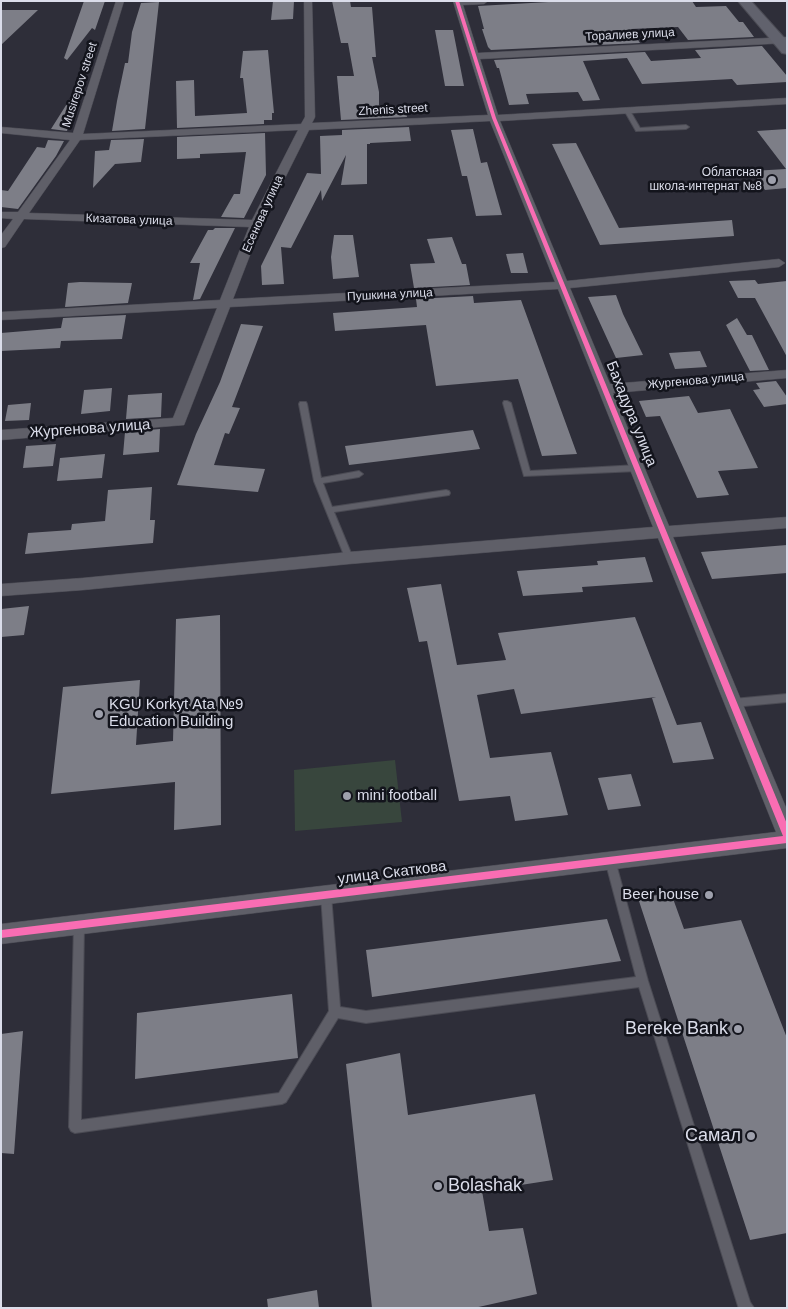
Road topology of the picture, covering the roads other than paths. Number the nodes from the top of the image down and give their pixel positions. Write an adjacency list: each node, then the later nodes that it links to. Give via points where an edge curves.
1 (120, 1): 14 (street, Musirepov street)
2 (308, 1): 11 (street, Есенова улица, via 310,117)
3 (484, 1): 5 (street)
4 (744, 1): 6 (street)
5 (457, 2): 7 (street, Бахадура улица)
6 (784, 43): 7 (street, Торалиев улица)
7 (474, 56): 10 (street, Бахадура улица)
8 (787, 101): 9 (street, Zhenis street)
9 (627, 110): 10 (street, Zhenis street); 12 (lane, via 638,130)
10 (494, 118): 11 (street, Zhenis street); 20 (street, Бахадура улица)
11 (304, 127): 14 (street, Zhenis street); 17 (street, Есенова улица)
12 (686, 127)
13 (1, 130): 14 (street, Zhenis street)
14 (77, 137): 16 (street, Musirepov street)
15 (1, 215): 16 (street, Кизатова улица)
16 (21, 217): 17 (street, Кизатова улица); 18 (street, Musirepov street)
17 (256, 224): 21 (street, Есенова улица)
18 (1, 244)
19 (779, 263): 20 (street, Пушкина улица)
20 (563, 285): 21 (street, Пушкина улица); 24 (street, Бахадура улица)
21 (225, 304): 22 (street, Пушкина улица); 27 (street, Есенова улица)
22 (1, 316)
23 (787, 374): 24 (street, Жургенова улица)
24 (606, 389): 29 (street, Бахадура улица)
25 (507, 403): 29 (lane, via 527,474)
26 (303, 404): 31 (lane)
27 (179, 422): 28 (street, Жургенова улица)
28 (1, 435)
29 (638, 468): 35 (street, Бахадура улица)
30 (359, 474): 31 (lane)
31 (318, 480): 33 (lane)
32 (446, 493): 33 (lane)
33 (330, 510): 36 (lane)
34 (787, 522): 35 (street)
35 (664, 533): 36 (street); 39 (street, Бахадура улица)
36 (349, 558): 37 (street)
37 (1, 590)
38 (787, 698): 39 (lane)
39 (733, 703): 40 (street, Бахадура улица)
40 (787, 835)
41 (787, 839): 42 (street, улица Скаткова)
42 (610, 860): 43 (street, улица Скаткова); 46 (lane)
43 (326, 895): 44 (street, улица Скаткова); 47 (lane)
44 (79, 925): 45 (street, улица Скаткова); 47 (lane, via 75,1127 282,1098)
45 (1, 934)
46 (643, 981): 47 (lane, via 366,1017); 48 (lane)
47 (336, 1012)
48 (748, 1308)

